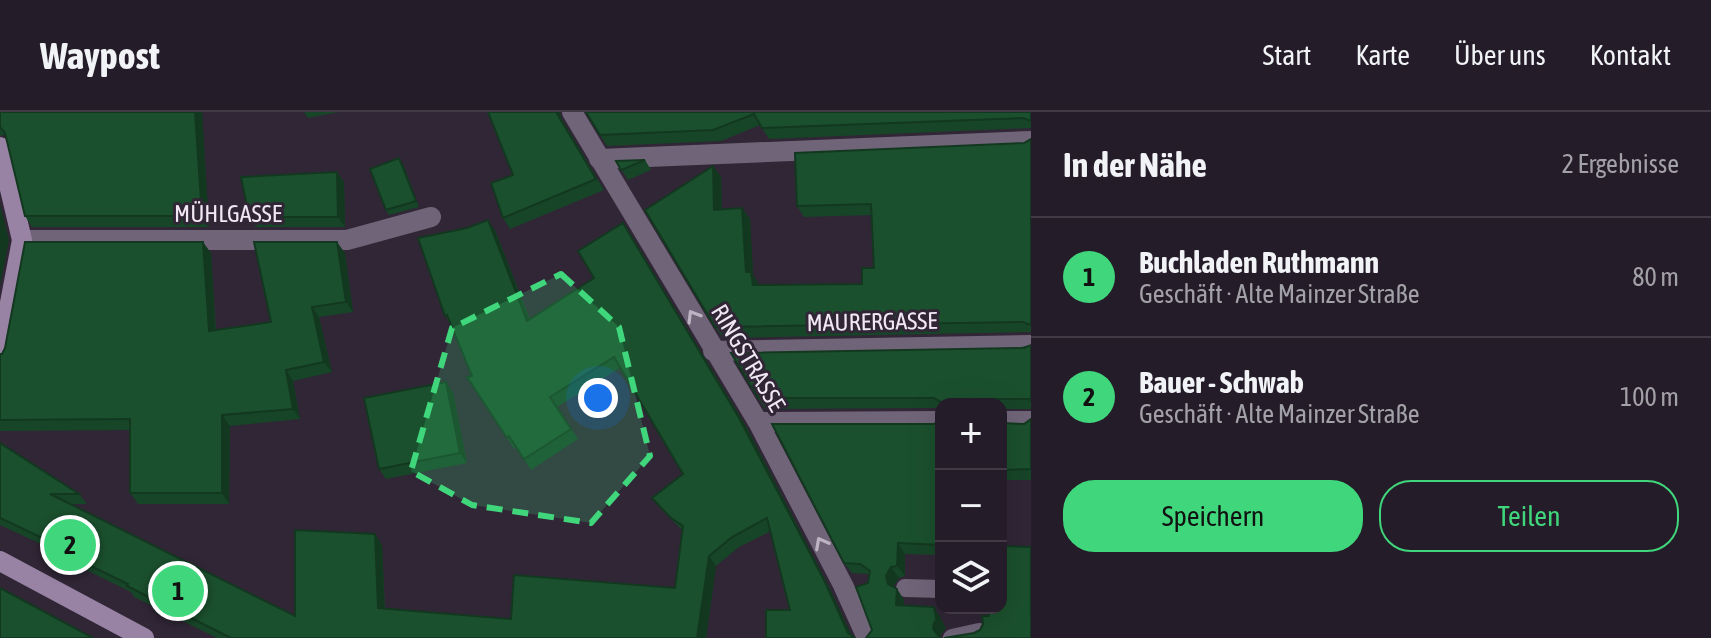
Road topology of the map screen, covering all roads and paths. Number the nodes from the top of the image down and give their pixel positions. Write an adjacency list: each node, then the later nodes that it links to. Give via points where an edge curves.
1 (572, 112): 4 (street, RINGSTRASSE)
2 (1031, 141): 4 (street)
3 (0, 147): 6 (street)
4 (599, 159): 8 (street, RINGSTRASSE, one-way to 4)
5 (431, 217): 6 (street, MÜHLGASSE, via 347,240)
6 (22, 240): 9 (street)
7 (1031, 345): 8 (street, MAURERGASSE)
8 (713, 351): 13 (street, RINGSTRASSE)
9 (0, 355)
10 (935, 421): 13 (street)
11 (1007, 421): 12 (street)
12 (1031, 421)
13 (758, 422): 15 (street, RINGSTRASSE, one-way to 13)
14 (0, 561): 20 (street)
15 (843, 585): 16 (lane); 21 (street, RINGSTRASSE)
16 (866, 586)
17 (905, 588): 18 (lane)
18 (935, 589)
19 (979, 632): 22 (lane)
20 (144, 638)
21 (867, 638)
22 (952, 638)

